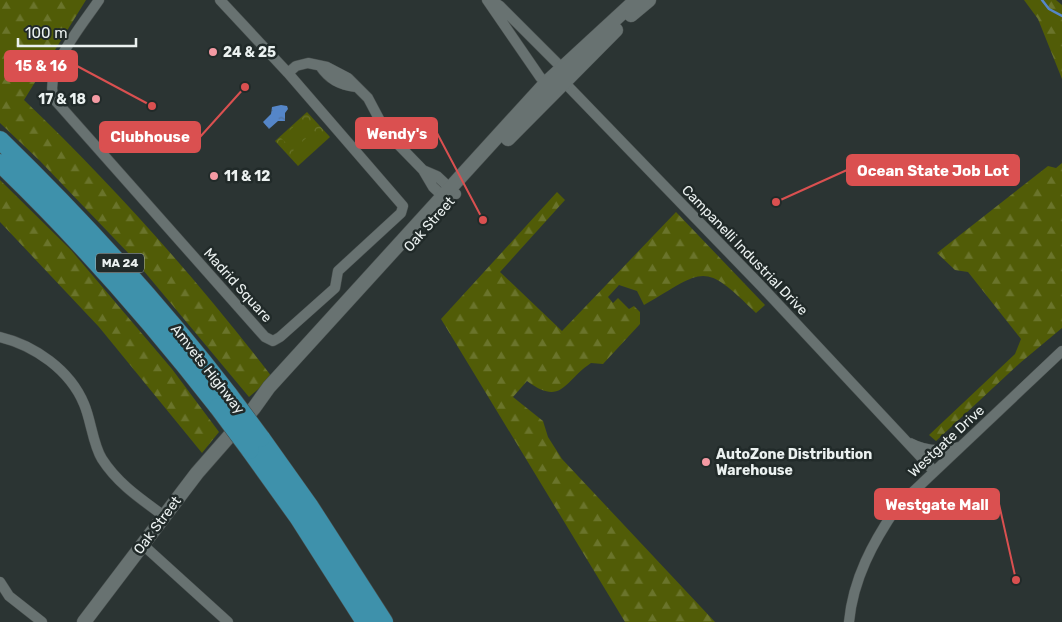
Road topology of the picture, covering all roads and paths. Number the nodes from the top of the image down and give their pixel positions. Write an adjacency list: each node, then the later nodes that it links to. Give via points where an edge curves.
1 (99, 0): 6 (street, Madrid Square, via 58,62 52,77 54,99 266,337 273,341 335,288 338,271 403,209 400,201)
2 (220, 0): 6 (street, Madrid Square)
3 (489, 0): 7 (street, Campanelli Industrial Drive, via 500,6); 8 (street, via 525,58)
4 (636, 0): 7 (main road, Oak Street)
5 (649, 0): 7 (main road, Oak Street)
6 (288, 73): 11 (street, via 302,64 335,70 348,78 368,98 386,132 423,170 436,176)
7 (562, 74): 8 (main road, Oak Street); 11 (main road, Oak Street); 15 (street, Campanelli Industrial Drive)
8 (546, 83): 11 (main road, Oak Street)
9 (0, 140): 14 (highway, Amvets Highway / MA 24, via 118,262)
10 (0, 163): 14 (highway, Amvets Highway / MA 24, via 48,210)
11 (449, 195): 19 (main road, Oak Street, via 305,359 254,408 205,463)
12 (0, 337): 19 (street, via 17,341 38,352 62,372 84,403 100,457 128,489)
13 (1062, 351): 17 (street, Westgate Drive)
14 (224, 401): 16 (highway, Amvets Highway / MA 24, bridge)
15 (906, 441): 17 (street, Campanelli Industrial Drive, via 928,449); 18 (street, Campanelli Industrial Drive)
16 (256, 444): 25 (highway, Amvets Highway / MA 24); 26 (highway, Amvets Highway / MA 24, via 310,507)
17 (960, 447): 18 (street, Westgate Drive)
18 (934, 472): 27 (street, Westgate Drive, via 897,508 877,536 854,594)
19 (164, 516): 20 (main road, Oak Street)
20 (142, 544): 23 (main road, Oak Street); 24 (street)
21 (0, 582): 22 (street, via 8,596)
22 (42, 622)
23 (84, 622)
24 (228, 622)
25 (365, 622)
26 (384, 622)
27 (849, 622)

